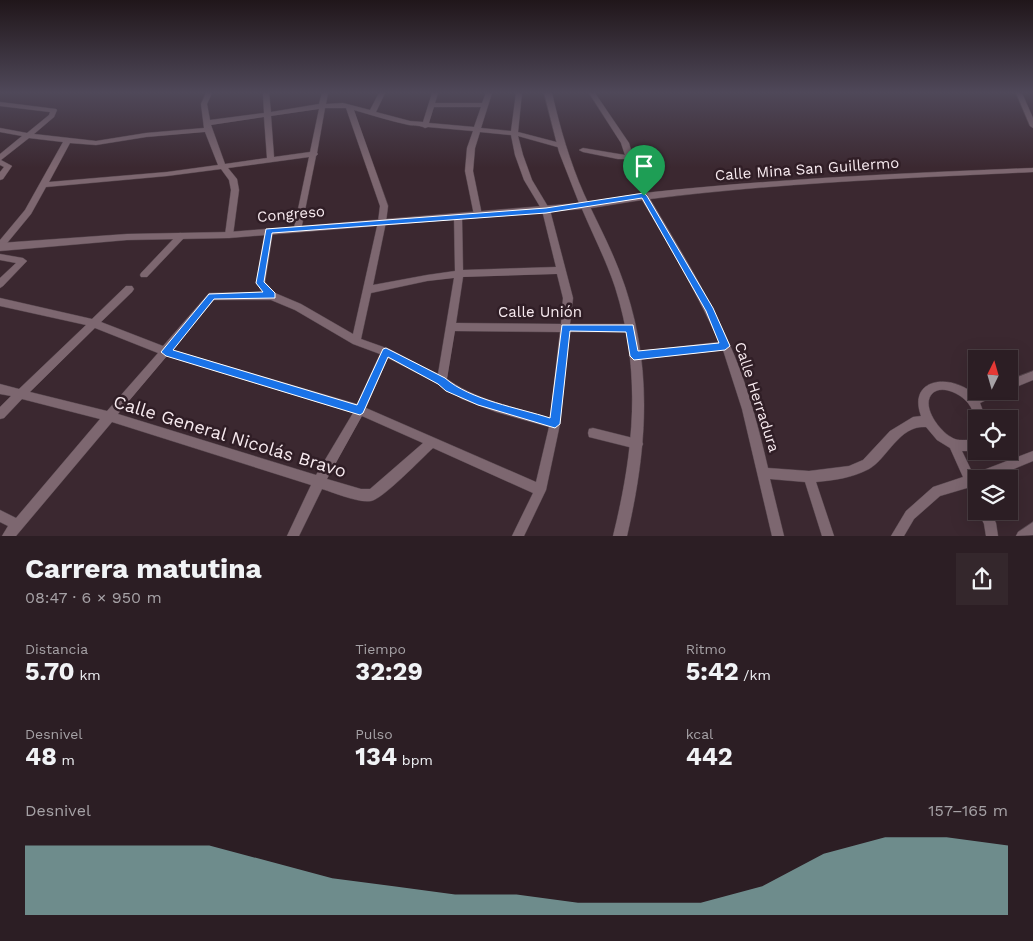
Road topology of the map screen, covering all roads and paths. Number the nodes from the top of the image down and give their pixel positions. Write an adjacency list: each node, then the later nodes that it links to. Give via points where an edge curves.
1 (50, 118): 18 (street)
2 (206, 118): 14 (street)
3 (249, 118): 14 (street)
4 (268, 118): 24 (street)
5 (320, 118): 22 (street)
6 (353, 118): 35 (street, via 384,206)
7 (390, 118): 13 (street)
8 (428, 118): 13 (street)
9 (481, 118): 15 (street)
10 (515, 118): 17 (street)
11 (554, 118): 20 (street)
12 (609, 118): 21 (street, via 625,143 629,157)
13 (425, 126): 15 (street)
14 (207, 127): 19 (street, via 96,142); 26 (street)
15 (478, 129): 17 (street); 33 (street, via 468,171)
16 (0, 130): 18 (street)
17 (514, 133): 20 (street); 32 (street, via 528,180)
18 (30, 135): 19 (street); 23 (street)
19 (68, 140): 29 (street)
20 (561, 146): 31 (street)
21 (583, 150)
22 (314, 154): 24 (street); 36 (street)
23 (0, 158)
24 (271, 160): 26 (street)
25 (0, 162): 28 (street, via 8,166)
26 (222, 166): 29 (street); 38 (street, via 233,179 235,190)
27 (1033, 170): 30 (street, Calle Mina San Guillermo, via 796,180)
28 (0, 177)
29 (42, 185): 40 (street, via 28,212)
30 (644, 196): 31 (street, Calle Mina San Guillermo); 55 (street, Calle Herradura, via 710,310)
31 (585, 206): 32 (street, Congreso); 53 (street, via 614,271)
32 (546, 210): 33 (street, Congreso); 42 (street)
33 (478, 215): 34 (street, Congreso)
34 (458, 217): 35 (street, Congreso); 43 (street)
35 (382, 222): 36 (street, Congreso); 47 (street)
36 (298, 228): 37 (street, Congreso)
37 (268, 231): 38 (street, Congreso); 48 (street, via 260,283)
38 (229, 234): 39 (street, Congreso)
39 (181, 236): 40 (street, Congreso); 44 (street)
40 (0, 246)
41 (0, 257): 45 (street, via 23,261)
42 (562, 270): 43 (street); 52 (street, via 568,298)
43 (459, 274): 47 (street); 51 (street)
44 (144, 275)
45 (0, 284)
46 (129, 289): 50 (street)
47 (367, 290): 54 (street)
48 (272, 296): 54 (street); 56 (street, via 212,296)
49 (0, 302): 50 (street)
50 (94, 322): 56 (street); 63 (street)
51 (451, 327): 52 (street, Calle Unión); 60 (street)
52 (566, 328): 53 (street, Calle Unión); 70 (street)
53 (630, 328): 58 (street)
54 (356, 342): 57 (street)
55 (725, 346): 58 (street); 78 (street, Calle Herradura)
56 (166, 352): 65 (street); 68 (street)
57 (386, 352): 60 (street); 65 (street)
58 (634, 356): 73 (street, via 639,408)
59 (1033, 375): 61 (street)
60 (442, 381): 70 (street, via 449,388 481,401)
61 (1018, 382)
62 (0, 389): 63 (street, Calle General Nicolás Bravo)
63 (21, 394): 67 (street); 68 (street, Calle General Nicolás Bravo)
64 (973, 401): 66 (street); 69 (street, via 964,392 948,386 936,386 927,392 923,402)
65 (360, 410): 72 (street); 81 (street)
66 (977, 410)
67 (0, 414)
68 (111, 417): 81 (street, Calle General Nicolás Bravo); 86 (street)
69 (929, 422): 74 (street, via 940,438); 80 (street, via 917,421 894,435 867,464 850,472)
70 (555, 424): 83 (street)
71 (593, 433): 73 (street)
72 (432, 442): 81 (street, Calle General Nicolás Bravo, via 371,495); 83 (street)
73 (636, 444): 91 (street)
74 (954, 445): 75 (street); 79 (street)
75 (968, 446)
76 (1033, 456): 77 (street)
77 (998, 470)
78 (765, 473): 80 (street); 92 (street, Calle Herradura)
79 (968, 476)
80 (809, 477): 93 (street)
81 (319, 482): 89 (street)
82 (968, 482): 94 (street, via 937,491 910,515)
83 (540, 490): 90 (street)
84 (0, 516): 86 (street)
85 (988, 520): 95 (street)
86 (18, 525): 88 (street)
87 (1033, 528): 96 (street)
88 (8, 536)
89 (293, 536)
90 (518, 536)
91 (620, 536)
92 (778, 536)
93 (828, 536)
94 (897, 536)
95 (992, 536)
96 (1022, 536)

